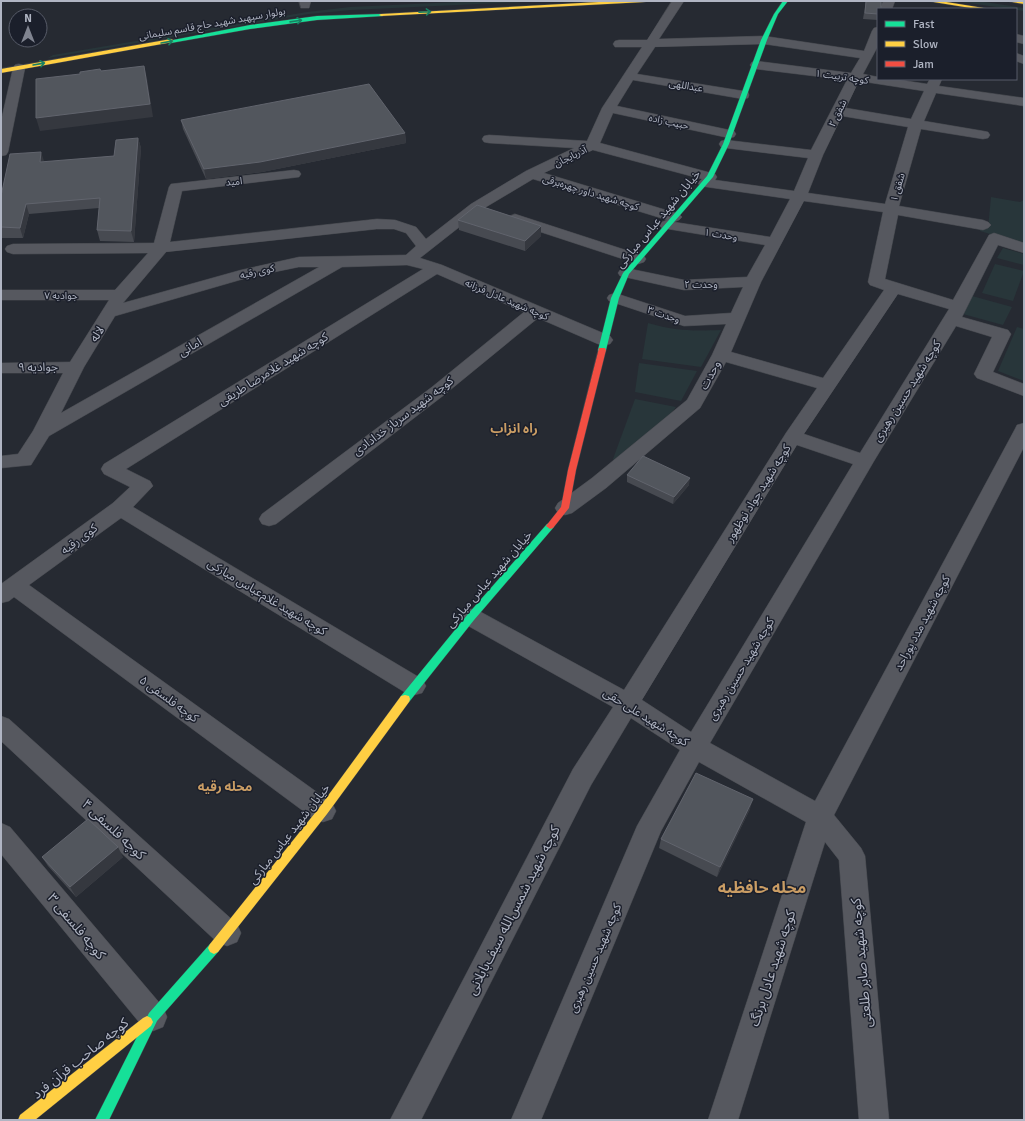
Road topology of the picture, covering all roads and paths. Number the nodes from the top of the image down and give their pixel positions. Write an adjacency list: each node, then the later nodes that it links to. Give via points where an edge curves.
1 (645, 1): 14 (street, بولوار سپهبد شهید حاج قاسم سلیمانی, one-way to 1, via 250,27 316,18)
2 (678, 1): 10 (street, آذربایجان)
3 (786, 1): 9 (street, خیابان شهید عباس مبارکی, via 776,14)
4 (929, 1): 7 (street)
5 (1008, 1): 6 (street)
6 (1024, 3)
7 (980, 8)
8 (877, 33): 12 (street, شفق ۲)
9 (764, 40): 10 (street); 12 (street); 13 (street, خیابان شهید عباس مبارکی)
10 (653, 42): 11 (street); 16 (street, آذربایجان)
11 (619, 44)
12 (868, 55): 17 (street, شفق ۲)
13 (756, 65): 17 (street, کوچه تربیت ۱); 21 (street, خیابان شهید عباس مبارکی)
14 (19, 68): 15 (street, بولوار سپهبد شهید حاج قاسم سلیمانی); 30 (street)
15 (1, 71)
16 (629, 76): 21 (street, عبداللهی); 23 (street, آذربایجان)
17 (855, 77): 18 (street, کوچه تربیت ۱); 24 (street, شفق ۲)
18 (877, 79)
19 (889, 80): 20 (street, کوچه تربیت ۱)
20 (934, 84): 22 (street, کوچه تربیت ۱); 25 (street, شفق ۱)
21 (743, 95): 28 (street, خیابان شهید عباس مبارکی)
22 (1024, 102)
23 (609, 108): 28 (street, حبیب زاده); 29 (street, آذربایجان)
24 (838, 111): 25 (street); 31 (street, شفق ۲)
25 (915, 123): 26 (street); 38 (street, شفق ۱)
26 (983, 135)
27 (489, 139): 29 (street)
28 (728, 139): 31 (street, حبیب زاده); 34 (street, خیابان شهید عباس مبارکی)
29 (592, 145): 33 (street, آذربایجان); 34 (street)
30 (1, 152)
31 (816, 155): 36 (street, شفق ۲)
32 (294, 174): 35 (street, امید)
33 (531, 174): 37 (street, آذربایجان); 39 (street, کوچه شهید داور چهره‌برقی)
34 (708, 180): 36 (street); 39 (street, خیابان شهید عباس مبارکی)
35 (175, 189): 44 (street, لاله)
36 (799, 196): 38 (street); 42 (street, وحدت)
37 (476, 207): 43 (street, آذربایجان); 47 (street)
38 (891, 209): 40 (street); 54 (street, شفق ۱, via 876,282)
39 (671, 221): 42 (street, وحدت ۱); 47 (street, خیابان شهید عباس مبارکی)
40 (988, 231): 45 (street); 60 (street, کوچه شهید حسین رهبری)
41 (296, 232): 43 (street, via 395,224 411,230); 44 (street); 49 (street)
42 (775, 242): 53 (street, وحدت)
43 (424, 247): 48 (street, آذربایجان)
44 (161, 248): 46 (street); 56 (street, لاله)
45 (1024, 248)
46 (13, 249)
47 (638, 259): 52 (street, خیابان شهید عباس مبارکی)
48 (408, 260): 50 (street, کوی رقیه); 51 (street, کوچه شهید عادل فرزانه)
49 (299, 262): 50 (street, کوی رقیه); 59 (street, کوی رقیه, via 247,273)
50 (338, 262): 69 (street, امانی)
51 (436, 268): 58 (street, کوچه شهید عادل فرزانه); 73 (street, کوچه شهید غلامرضا طریقی)
52 (626, 273): 53 (street, وحدت ۲, via 684,285); 57 (street, خیابان شهید عباس مبارکی)
53 (753, 282): 61 (street, وحدت)
54 (894, 287): 60 (street); 66 (street, کوچه شهید جواد نوظهور)
55 (1, 295): 56 (street, جوادیه ۷)
56 (120, 295): 59 (street, لاله)
57 (615, 298): 61 (street, وحدت ۳, via 684,321); 62 (street, خیابان شهید عباس مبارکی)
58 (536, 311): 62 (street, کوچه شهید عادل فرزانه); 76 (street, کوچه شهید سرباز خدادادی, via 438,391)
59 (111, 312): 64 (street, لاله)
60 (955, 313): 67 (street, via 1002,334 983,374); 71 (street, کوچه شهید حسین رهبری)
61 (738, 318): 63 (street, وحدت)
62 (604, 340): 75 (street, خیابان شهید عباس مبارکی)
63 (721, 354): 66 (street); 75 (street, وحدت, via 694,404)
64 (76, 367): 65 (street, جوادیه ۹); 69 (street, لاله)
65 (1, 368)
66 (827, 385): 70 (street, کوچه شهید جواد نوظهور)
67 (1024, 390)
68 (1024, 429): 84 (street, کوچه شهید مدد پوراحد)
69 (42, 432): 72 (street, لاله, via 24,460)
70 (793, 437): 71 (street); 80 (street, کوچه شهید جواد نوظهور)
71 (864, 461): 82 (street, کوچه شهید حسین رهبری)
72 (1, 462)
73 (110, 469): 74 (street, کوی رقیه, via 143,486)
74 (120, 508): 77 (street, کوی رقیه); 79 (street, کوچه شهید غلام‌عباس مبارکی)
75 (565, 508): 78 (street, خیابان شهید عباس مبارکی)
76 (269, 520)
77 (8, 591): 83 (street, کوچه فلسفی ۵)
78 (471, 617): 79 (street, خیابان شهید عباس مبارکی); 80 (street, کوچه شهید علی حقی)
79 (414, 686): 83 (street, خیابان شهید عباس مبارکی)
80 (627, 703): 82 (street, کوچه شهید علی حقی); 90 (street, کوچه شهید شمس‌الله سیف‌بابلانی, via 582,777)
81 (1, 726): 86 (street, کوچه فلسفی ۴)
82 (695, 747): 84 (street, کوچه شهید علی حقی); 91 (street, کوچه شهید حسین رهبری, via 650,826)
83 (323, 811): 86 (street, خیابان شهید عباس مبارکی)
84 (820, 817): 92 (street, کوچه شهید عادل برنگ); 93 (street, کوچه شهید صابر طلعتی, via 852,856)
85 (1, 835): 87 (street, کوچه فلسفی ۳)
86 (226, 933): 87 (street, خیابان شهید عباس مبارکی)
87 (153, 1017): 88 (street, کوچه صاحب قرآن فرد); 89 (street, خیابان شهید عباس مبارکی)
88 (25, 1120)
89 (102, 1120)
90 (405, 1120)
91 (526, 1120)
92 (723, 1120)
93 (874, 1120)

